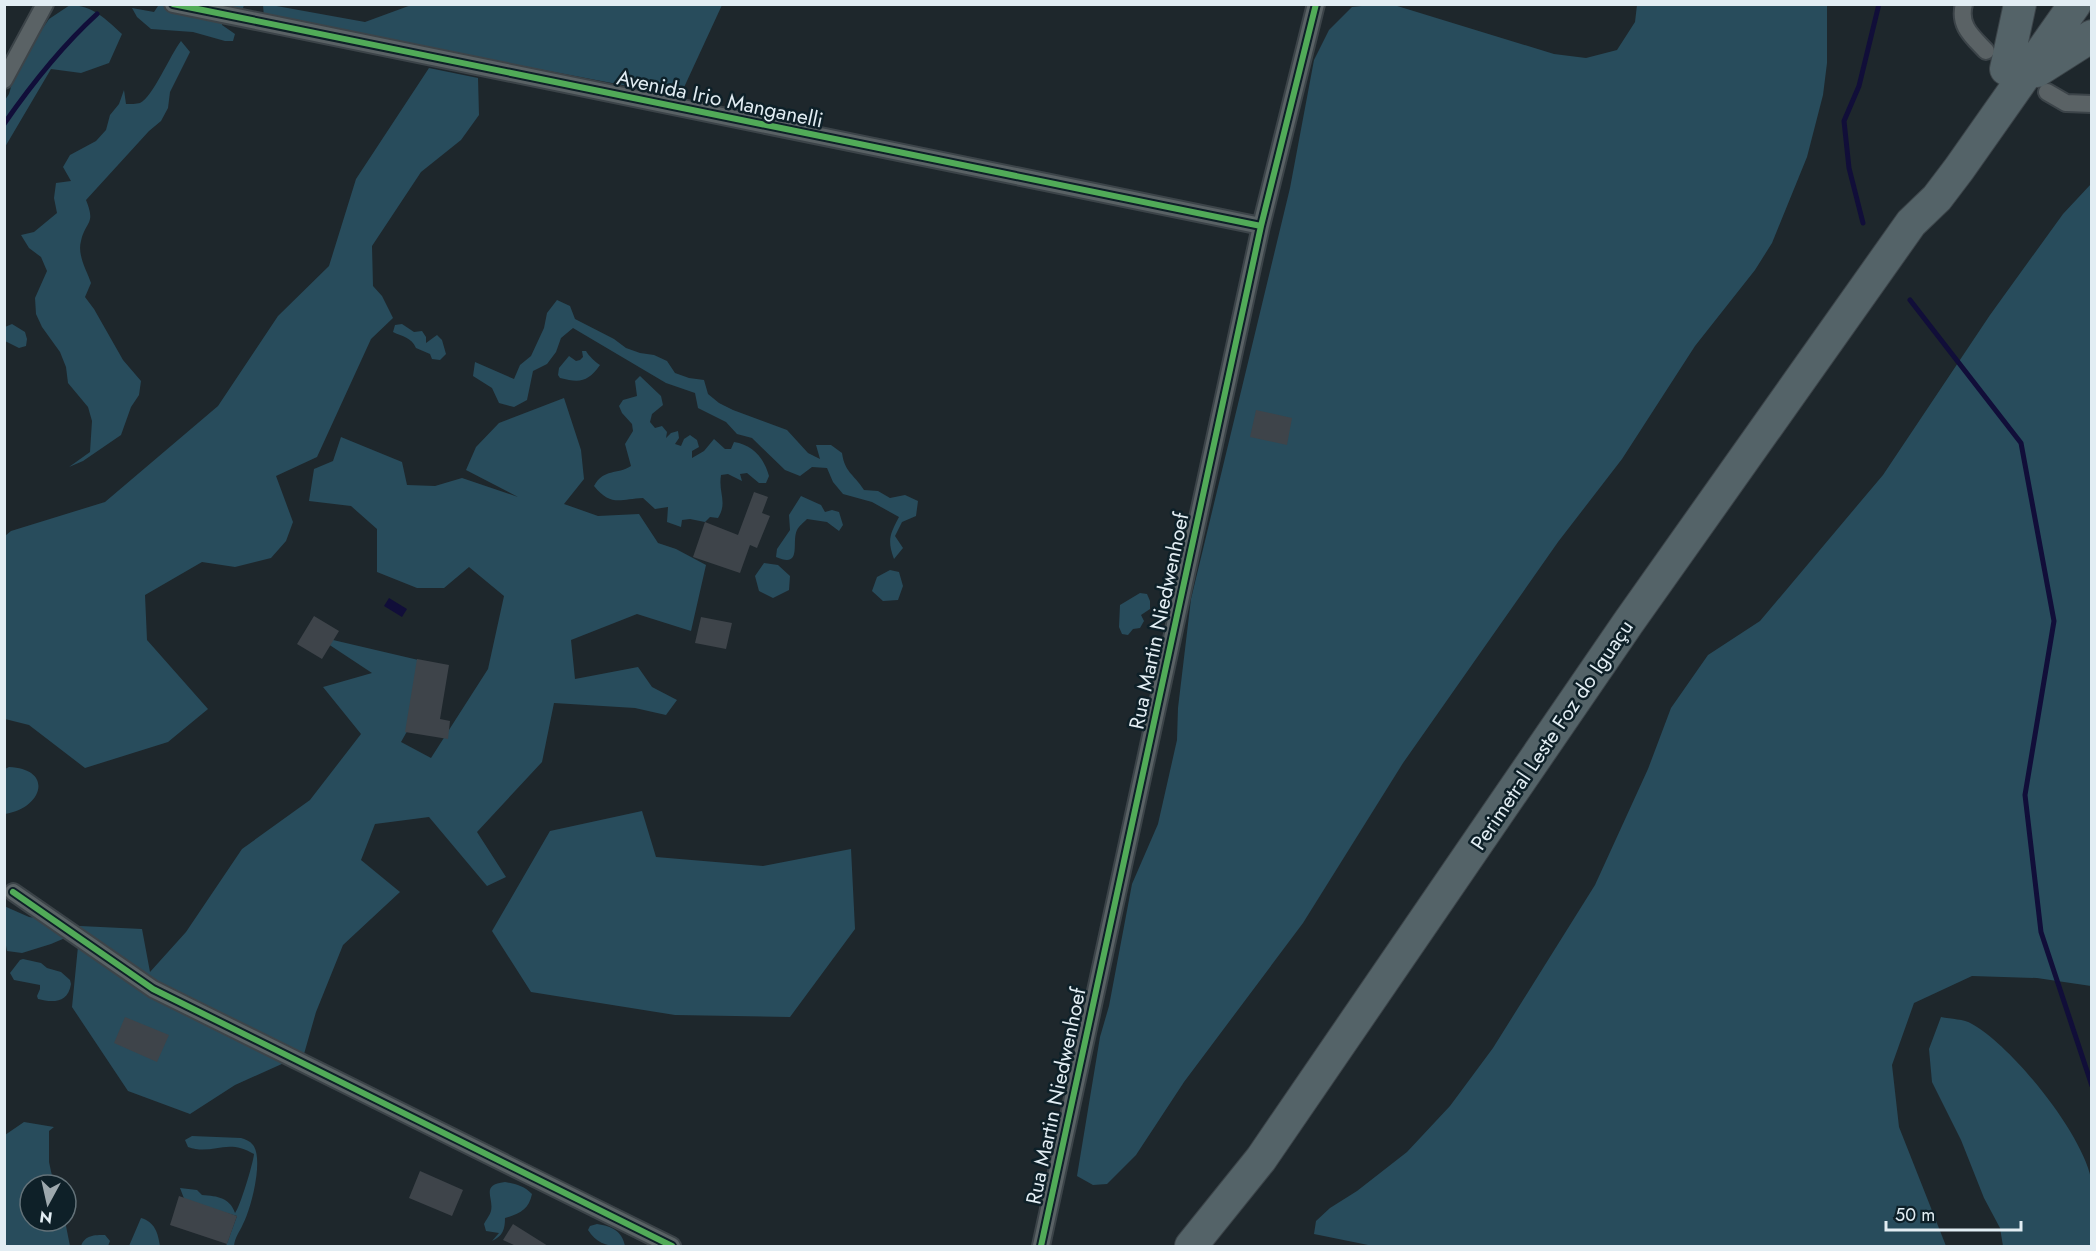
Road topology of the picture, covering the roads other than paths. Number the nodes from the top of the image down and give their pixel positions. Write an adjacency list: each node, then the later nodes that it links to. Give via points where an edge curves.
1 (172, 4): 12 (street, Avenida Irio Manganelli)
2 (1316, 4): 12 (street, Rua Martin Niedwenhoef)
3 (1964, 4): 9 (street, via 1966,29)
4 (2020, 4): 9 (highway)
5 (2050, 4): 9 (highway, Perimetral Leste Foz do Iguaçu)
6 (2075, 4): 9 (highway, Perimetral Leste Foz do Iguaçu)
7 (45, 5): 10 (street)
8 (2091, 36): 9 (highway, via 2048,63)
9 (2015, 74): 11 (street, via 2066,103); 16 (highway, Perimetral Leste Foz do Iguaçu, via 1937,198 1911,223 1628,623 1261,1159)
10 (4, 80)
11 (2091, 104)
12 (1261, 226): 15 (street, Rua Martin Niedwenhoef)
13 (13, 892): 14 (street, via 153,989)
14 (672, 1246)
15 (1041, 1246)
16 (1191, 1246)

